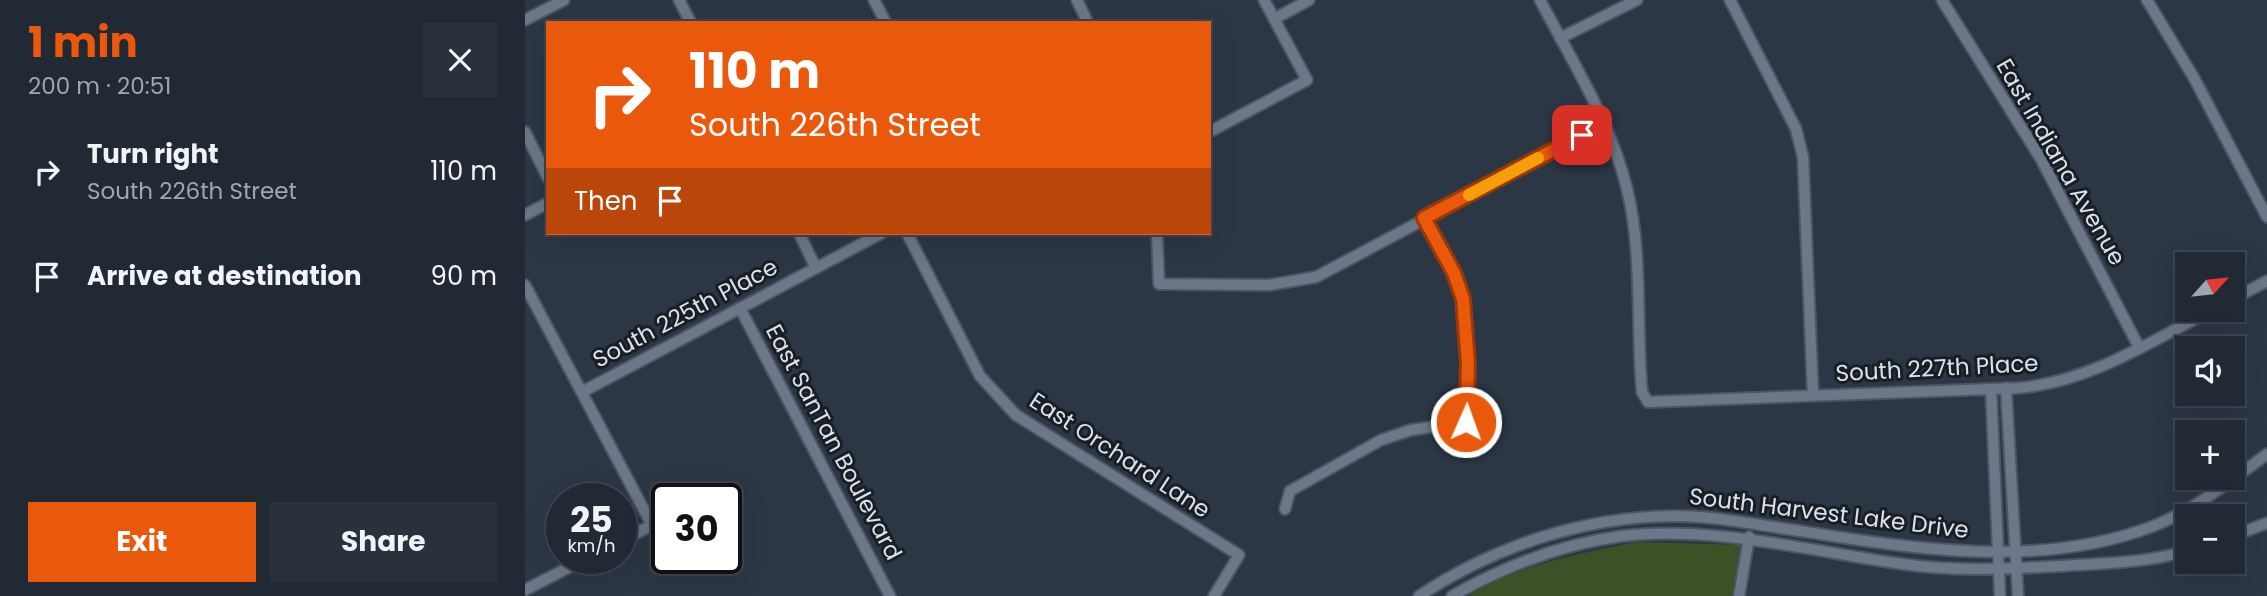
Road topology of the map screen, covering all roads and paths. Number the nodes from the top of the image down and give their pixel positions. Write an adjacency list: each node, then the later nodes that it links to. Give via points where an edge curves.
1 (564, 0): 13 (street)
2 (679, 0): 14 (street)
3 (874, 0): 15 (street)
4 (1077, 0): 16 (street)
5 (1264, 0): 12 (street)
6 (1309, 0): 12 (street)
7 (1540, 0): 17 (street)
8 (1637, 0): 17 (street)
9 (1730, 0): 40 (street, via 1796,129 1803,157)
10 (1941, 0): 36 (street, East Indiana Avenue, via 2041,159)
11 (2147, 0): 24 (street)
12 (1274, 19): 19 (street, via 1307,80)
13 (525, 20)
14 (690, 21)
15 (885, 21)
16 (1088, 21)
17 (1560, 38): 18 (street)
18 (1604, 124): 25 (street); 40 (street, South 227th Place, via 1628,191 1634,228 1642,392 1648,401)
19 (1211, 131)
20 (525, 132): 21 (street)
21 (546, 174)
22 (546, 204): 23 (street)
23 (525, 215)
24 (2267, 217)
25 (1424, 218): 29 (street, via 1316,277 1269,285 1159,284); 44 (street, via 1463,299 1466,422 1411,430 1381,440 1290,491)
26 (800, 235): 30 (street)
27 (878, 235): 30 (street, South 225th Place)
28 (908, 235): 58 (street, East Orchard Lane, via 980,376 1016,415 1240,555)
29 (1157, 235)
30 (817, 268): 34 (street, South 225th Place)
31 (2267, 281): 33 (street)
32 (525, 285): 39 (street)
33 (2245, 293)
34 (740, 308): 39 (street, South 225th Place); 57 (street, East SanTan Boulevard)
35 (2189, 322): 36 (street, South 227th Place)
36 (2139, 348): 38 (street, South 227th Place, via 2060,382)
37 (1991, 388): 38 (street, South 227th Place); 40 (street, South 227th Place); 50 (street)
38 (2006, 388): 51 (street)
39 (582, 392): 42 (street)
40 (1813, 395)
41 (2267, 454): 51 (street, South Harvest Lake Drive, via 2202,500 2151,527 2087,545)
42 (630, 483)
43 (637, 496): 48 (street, via 652,525)
44 (1285, 509)
45 (1751, 523): 49 (street); 50 (street, South Harvest Lake Drive, via 1947,552); 59 (street, South Harvest Lake Drive, via 1673,516 1614,521 1550,534 1502,551)
46 (2267, 523): 47 (street)
47 (2245, 531)
48 (637, 533)
49 (1749, 541): 53 (street, South Harvest Lake Drive, via 1925,567); 60 (street, South Harvest Lake Drive, via 1664,534 1621,536 1529,560); 61 (street)
50 (1997, 551): 51 (street, South Harvest Lake Drive); 53 (street)
51 (2015, 551): 54 (street)
52 (2175, 553): 54 (street, South Harvest Lake Drive, via 2135,561)
53 (1998, 569): 54 (street, South Harvest Lake Drive); 62 (street)
54 (2016, 569): 63 (street)
55 (556, 574): 56 (street)
56 (525, 590)
57 (890, 596)
58 (1214, 596)
59 (1419, 596)
60 (1452, 596)
61 (1739, 596)
62 (2000, 596)
63 (2018, 596)

